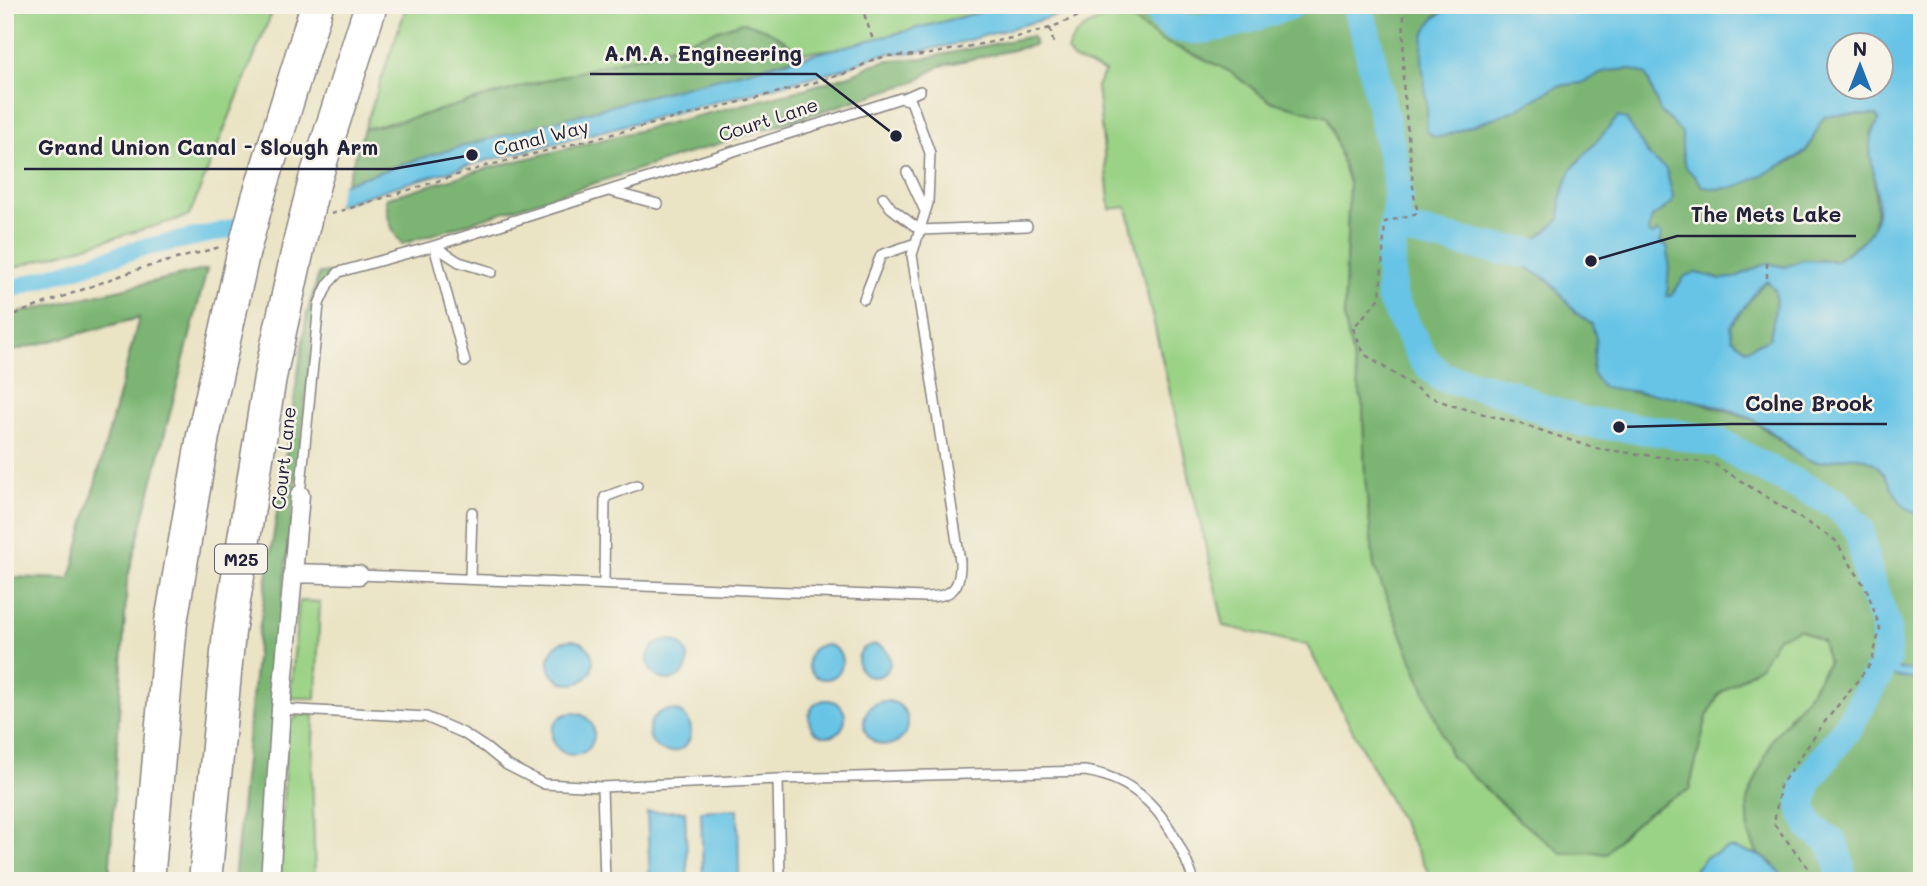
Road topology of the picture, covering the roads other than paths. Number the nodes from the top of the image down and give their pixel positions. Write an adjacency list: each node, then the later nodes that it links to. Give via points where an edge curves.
1 (317, 5): 27 (highway, bridge, via 258,198 236,249 171,622)
2 (371, 5): 28 (highway, M25, bridge, via 315,180 310,229 270,377 229,632)
3 (920, 91): 4 (lane, Court Lane)
4 (904, 98): 6 (lane, Court Lane); 9 (lane, via 913,105 930,153)
5 (906, 172): 9 (lane)
6 (609, 191): 8 (lane); 13 (lane, Court Lane)
7 (883, 197): 11 (lane)
8 (658, 204)
9 (925, 211): 11 (lane)
10 (1027, 226): 11 (lane)
11 (920, 230): 12 (lane)
12 (916, 243): 15 (lane, via 881,255); 23 (lane, via 912,255 960,562 956,586 945,595 924,597)
13 (434, 246): 14 (lane, via 459,262); 16 (lane); 18 (lane, Court Lane, via 339,272 325,289 318,316)
14 (492, 272)
15 (864, 299)
16 (465, 362)
17 (637, 485): 23 (lane, via 605,497)
18 (300, 495): 20 (street, Court Lane)
19 (472, 512): 22 (lane)
20 (293, 573): 21 (street); 24 (street, Court Lane)
21 (359, 575): 22 (lane)
22 (470, 579): 23 (lane)
23 (604, 583)
24 (281, 709): 26 (lane, via 426,717 463,733 507,765 544,784); 29 (street, Court Lane)
25 (778, 779): 26 (lane); 31 (lane); 32 (lane, via 1099,773 1131,787 1150,802 1176,841)
26 (602, 787): 30 (lane)
27 (148, 881)
28 (205, 881)
29 (270, 881)
30 (605, 881)
31 (780, 881)
32 (1194, 881)

